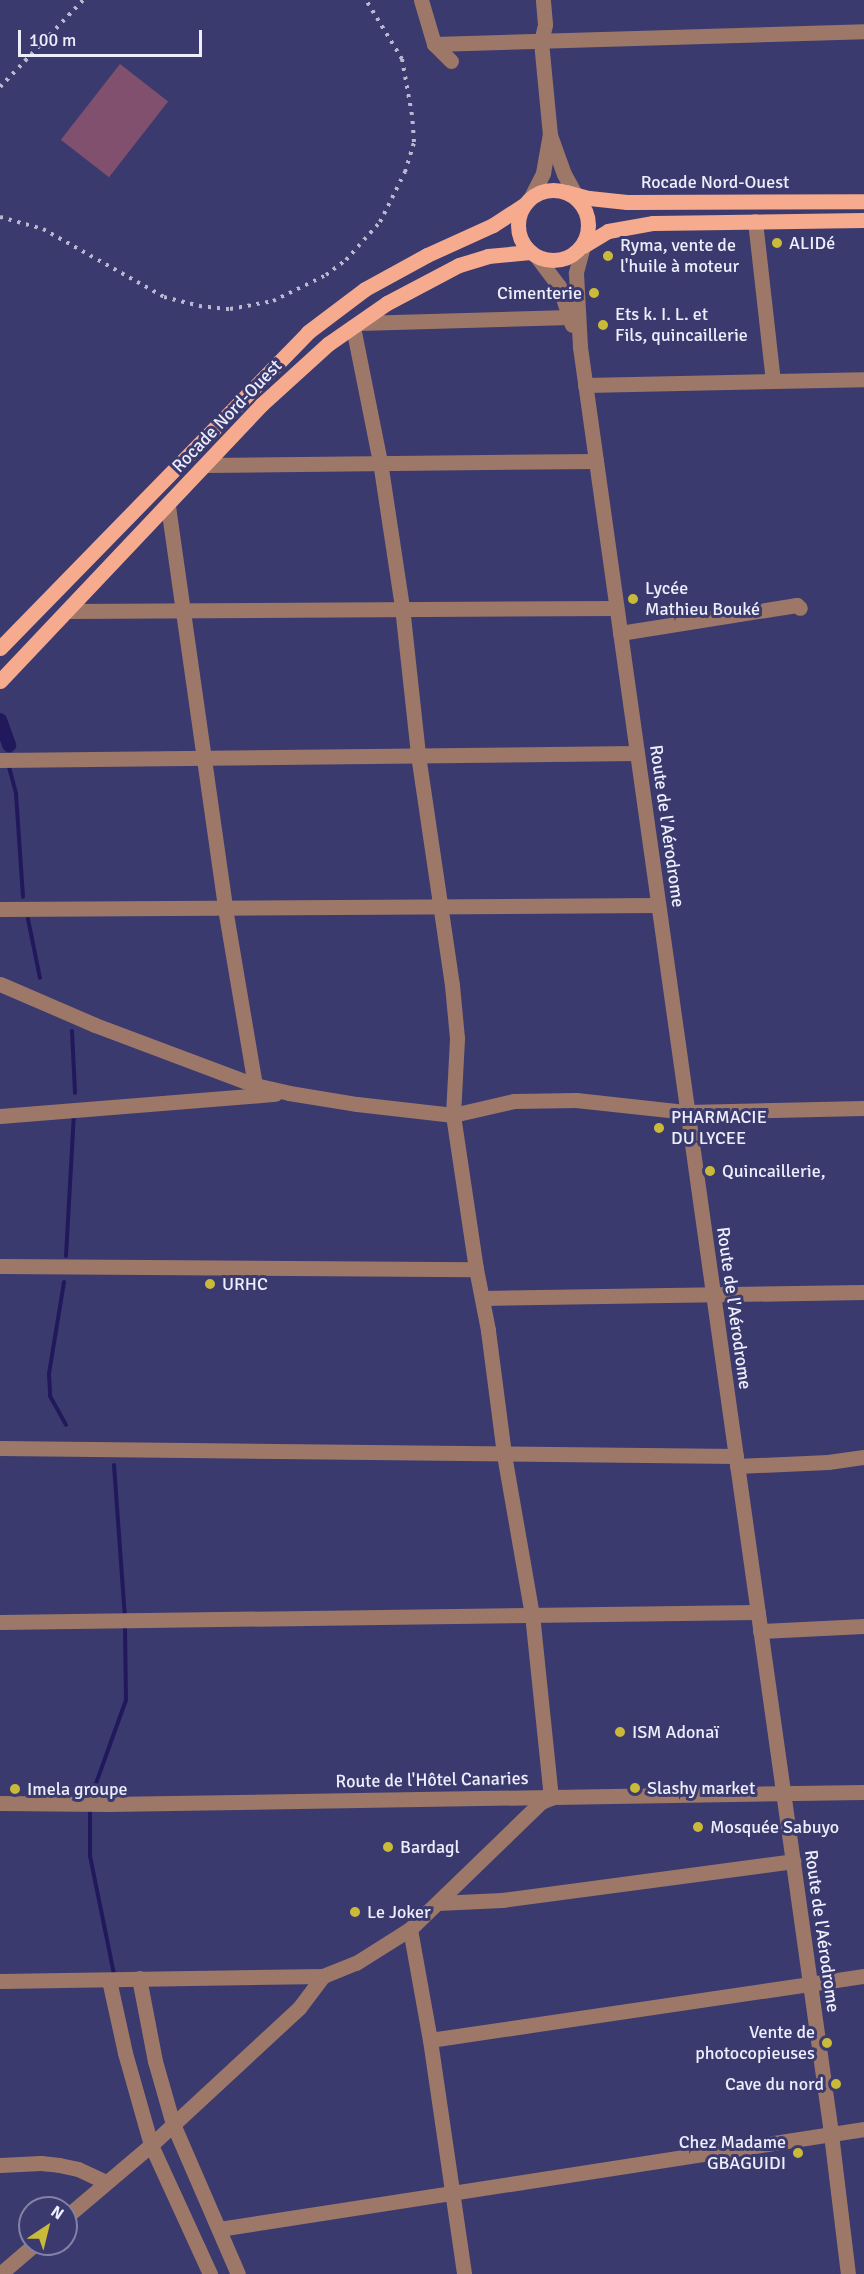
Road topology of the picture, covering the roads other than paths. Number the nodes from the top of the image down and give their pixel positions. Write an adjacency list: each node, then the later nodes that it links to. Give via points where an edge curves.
1 (421, 0): 5 (street)
2 (543, 0): 4 (street, via 545,24)
3 (864, 31): 4 (street)
4 (541, 42): 5 (street); 7 (street)
5 (434, 44): 6 (street)
6 (451, 61)
7 (550, 135): 8 (street); 9 (street, via 543,173)
8 (573, 196): 9 (main road, via 544,191); 10 (main road, Rocade Nord-Ouest, via 643,202); 13 (main road, via 589,223)
9 (528, 201): 14 (main road, via 518,219 519,233); 31 (main road, Rocade Nord-Ouest, via 493,225 427,255 365,290 308,332)
10 (864, 201)
11 (864, 220): 12 (main road)
12 (755, 221): 13 (main road, via 634,225 608,231); 19 (street)
13 (583, 246): 14 (main road, via 566,259 551,261); 17 (street, Route de l'Aérodrome, via 576,273)
14 (533, 255): 15 (street, Route de l'Aérodrome, via 559,286); 16 (main road, Rocade Nord-Ouest, via 488,256 459,265 409,290)
15 (570, 316): 16 (street); 17 (street, Route de l'Aérodrome)
16 (356, 325): 22 (street); 23 (main road, Rocade Nord-Ouest, via 287,381)
17 (579, 347): 20 (street, Route de l'Aérodrome)
18 (864, 379): 19 (street)
19 (772, 381): 20 (street)
20 (585, 385): 21 (street, Route de l'Aérodrome)
21 (596, 461): 22 (street); 26 (street, Route de l'Aérodrome)
22 (381, 462): 23 (street); 25 (street)
23 (207, 465): 24 (main road, Rocade Nord-Ouest)
24 (168, 506): 28 (main road, Rocade Nord-Ouest); 29 (street)
25 (402, 607): 26 (street); 29 (street); 34 (street)
26 (616, 608): 30 (street, Route de l'Aérodrome)
27 (800, 608): 30 (street, via 796,605)
28 (68, 610): 29 (street); 32 (main road, Rocade Nord-Ouest)
29 (183, 610): 35 (street)
30 (620, 633): 33 (street, Route de l'Aérodrome)
31 (0, 648)
32 (0, 681)
33 (637, 753): 34 (street); 38 (street, Route de l'Aérodrome)
34 (418, 754): 35 (street); 37 (street)
35 (204, 758): 36 (street); 39 (street)
36 (0, 760)
37 (442, 905): 38 (street); 39 (street); 46 (street, via 457,1038)
38 (658, 905): 45 (street, Route de l'Aérodrome)
39 (225, 908): 40 (street); 42 (street)
40 (0, 909)
41 (0, 984): 42 (street, via 95,1025)
42 (255, 1084): 43 (street)
43 (289, 1093): 46 (street); 47 (street)
44 (864, 1108): 45 (street)
45 (687, 1112): 46 (street, via 576,1100 514,1101); 51 (street, Route de l'Aérodrome)
46 (453, 1115): 49 (street)
47 (0, 1116)
48 (0, 1266): 49 (street)
49 (476, 1269): 52 (street)
50 (864, 1292): 51 (street)
51 (713, 1295): 52 (street); 56 (street, Route de l'Aérodrome)
52 (483, 1298): 54 (street)
53 (0, 1448): 54 (street)
54 (504, 1454): 56 (street); 58 (street)
55 (864, 1457): 56 (street, via 828,1462)
56 (736, 1461): 57 (street, Route de l'Aérodrome)
57 (758, 1612): 58 (street); 61 (street, Route de l'Aérodrome)
58 (532, 1616): 59 (street); 64 (street)
59 (0, 1622)
60 (864, 1626): 61 (street)
61 (760, 1631): 63 (street, Route de l'Aérodrome)
62 (864, 1792): 63 (street, Route de l'Hôtel Canaries)
63 (783, 1793): 64 (street, Route de l'Hôtel Canaries); 66 (street, Route de l'Aérodrome)
64 (551, 1798): 65 (street, Route de l'Hôtel Canaries); 67 (street, via 541,1802)
65 (0, 1803)
66 (793, 1861): 67 (street, via 502,1900); 74 (street, Route de l'Aérodrome)
67 (437, 1903): 68 (street)
68 (410, 1929): 69 (street, via 356,1963); 75 (street)
69 (322, 1976): 71 (street); 76 (street, via 299,2008)
70 (864, 1976): 74 (street)
71 (139, 1978): 72 (street); 76 (street, via 155,2061)
72 (109, 1980): 73 (street); 79 (street)
73 (0, 1981)
74 (810, 1984): 75 (street); 78 (street, Route de l'Aérodrome)
75 (430, 2040): 82 (street)
76 (173, 2124): 79 (street); 84 (street)
77 (864, 2128): 78 (street)
78 (831, 2134): 82 (street); 90 (street, Route de l'Aérodrome)
79 (151, 2145): 81 (street); 87 (street)
80 (0, 2164): 81 (street, via 59,2165)
81 (106, 2182): 83 (street)
82 (452, 2194): 84 (street); 89 (street)
83 (78, 2206)
84 (219, 2229): 88 (street)
85 (21, 2256): 86 (street)
86 (0, 2274)
87 (210, 2274)
88 (238, 2274)
89 (464, 2274)
90 (848, 2274)

